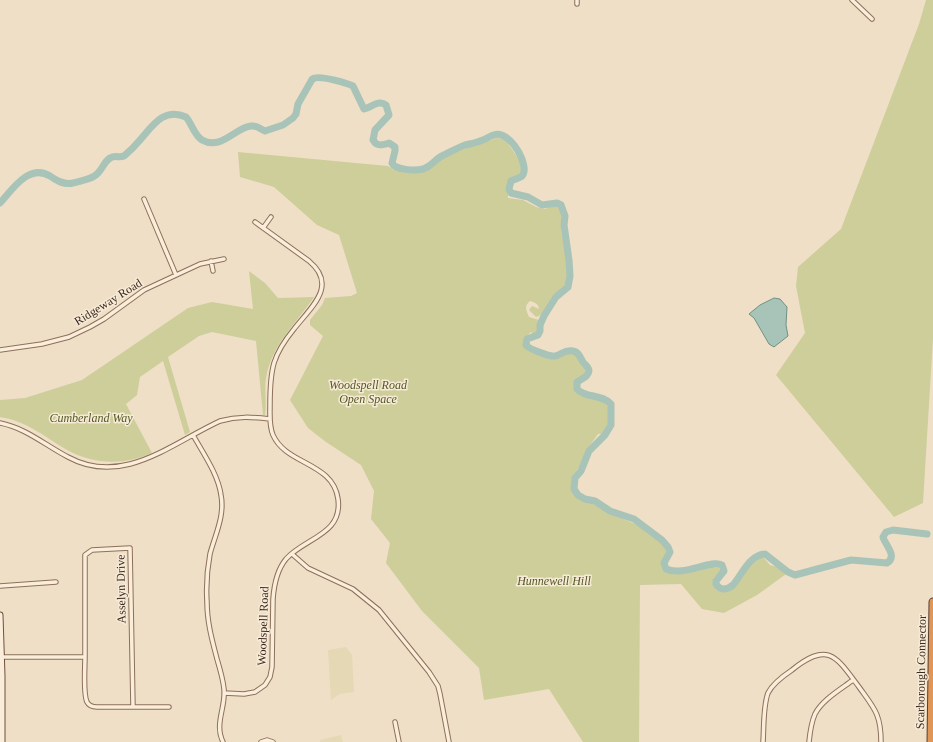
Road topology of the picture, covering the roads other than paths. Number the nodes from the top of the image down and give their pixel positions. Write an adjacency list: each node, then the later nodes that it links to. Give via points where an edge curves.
1 (852, 0): 2 (street)
2 (872, 19)
3 (144, 199): 10 (street)
4 (271, 217): 6 (street)
5 (255, 222): 6 (street, Woodspell Road)
6 (263, 228): 12 (street, Woodspell Road, via 314,265 322,282 319,297 288,337 275,360 270,380)
7 (224, 258): 8 (street, Ridgeway Road)
8 (211, 261): 9 (street); 10 (street, Ridgeway Road)
9 (213, 272)
10 (176, 274): 11 (street, Ridgeway Road, via 144,290 104,319 76,334 51,342)
11 (0, 350)
12 (270, 420): 14 (street, via 246,416 233,417); 15 (street, Woodspell Road, via 272,433 278,443 290,454 325,474 333,484 338,499 333,524)
13 (0, 423): 14 (street, via 25,431 75,460 103,467 118,467 139,462)
14 (193, 435): 23 (street, via 221,494 221,517 208,564 206,603)
15 (292, 554): 23 (street, Woodspell Road, via 281,567 273,589 270,677 265,685 255,692); 32 (street, via 308,568 347,586 379,610 438,686)
16 (56, 582): 17 (street)
17 (0, 586)
18 (933, 602): 36 (highway, Scarborough Connector)
19 (0, 616): 20 (main road)
20 (1, 657): 21 (street); 27 (main road)
21 (85, 657): 24 (street, Asselyn Drive, via 87,703 97,708); 24 (street, Asselyn Drive, via 86,555 92,550 130,548)
22 (853, 680): 33 (street, via 842,664 834,658 817,655 803,661 778,680 768,693); 34 (street, via 817,711 811,724); 35 (street, via 877,712)
23 (224, 693): 28 (street, via 219,726)
24 (133, 706): 25 (street, Asselyn Drive)
25 (169, 707)
26 (396, 722): 31 (street)
27 (2, 742)
28 (223, 742)
29 (261, 742): 30 (street)
30 (273, 742)
31 (399, 742)
32 (449, 742)
33 (763, 742)
34 (809, 742)
35 (881, 742)
36 (931, 742)

